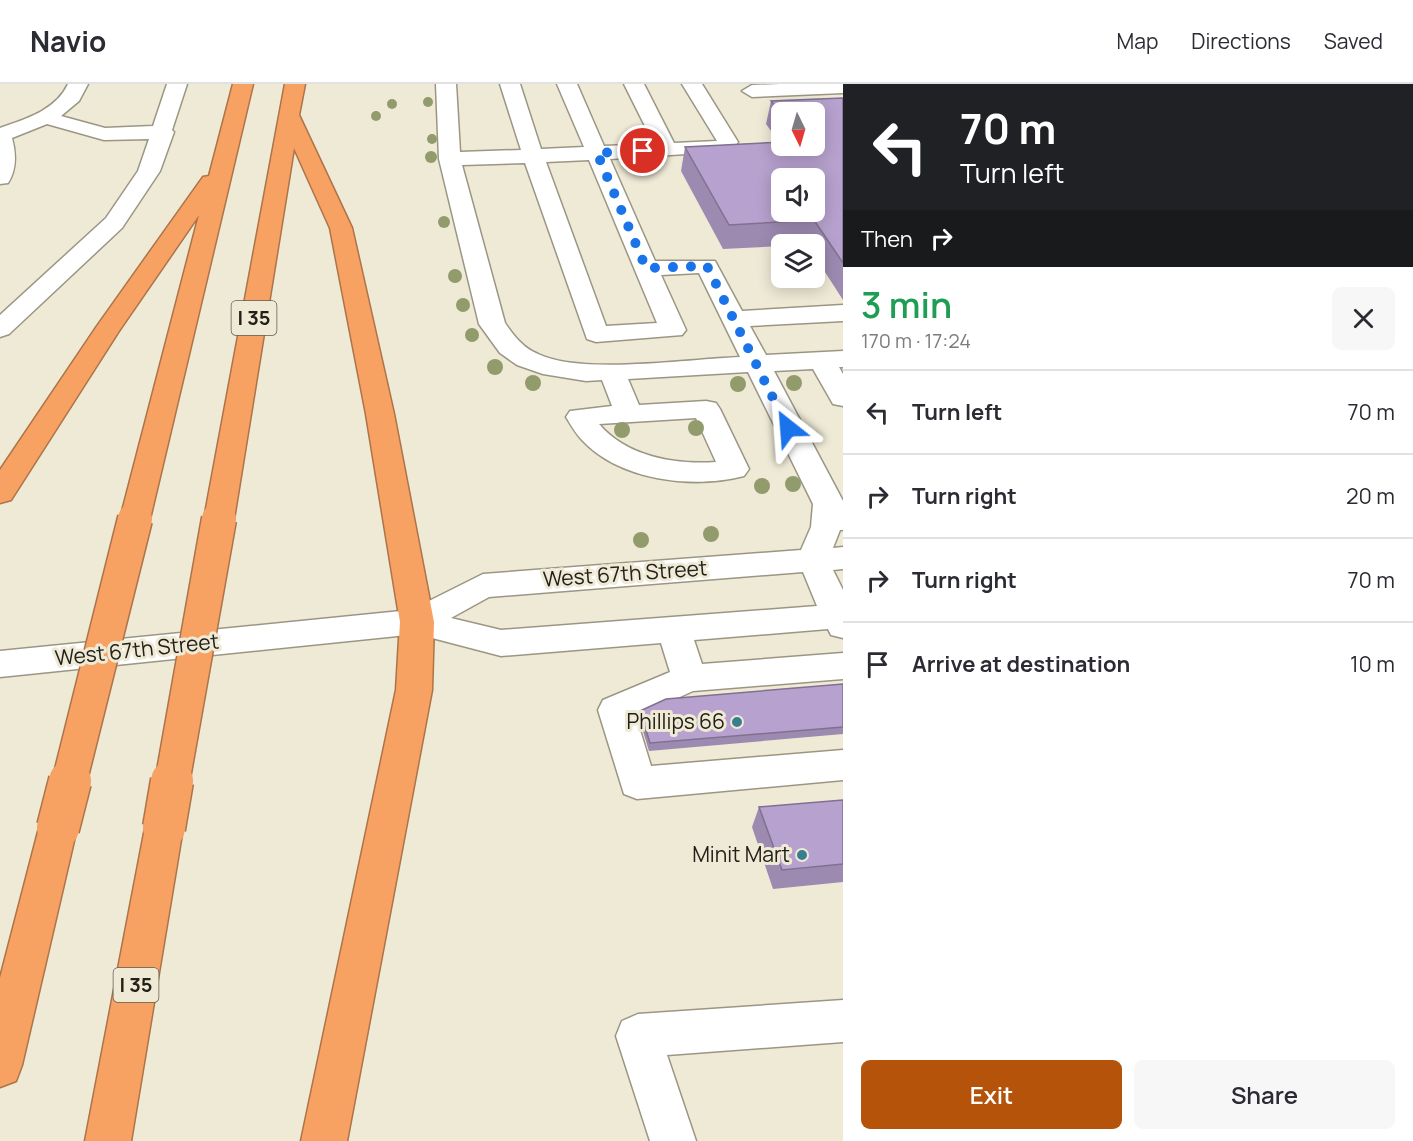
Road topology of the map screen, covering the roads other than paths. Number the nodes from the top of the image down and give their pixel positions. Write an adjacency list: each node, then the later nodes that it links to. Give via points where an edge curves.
1 (78, 84): 13 (street, via 72,97)
2 (177, 84): 14 (street)
3 (243, 84): 20 (highway)
4 (295, 84): 12 (highway, I 35)
5 (446, 84): 19 (street)
6 (510, 84): 18 (street)
7 (567, 84): 17 (street)
8 (634, 84): 16 (street)
9 (692, 84): 16 (street, via 728,142 725,147)
10 (843, 87): 11 (street)
11 (754, 94)
12 (290, 116): 35 (highway, via 340,228 380,414); 43 (highway, I 35, bridge)
13 (46, 118): 14 (street, via 104,134); 15 (street)
14 (164, 132): 25 (street, via 149,171 114,223)
15 (0, 135): 21 (street, via 6,154)
16 (667, 150): 17 (street)
17 (597, 153): 18 (street); 22 (street)
18 (533, 156): 19 (street); 22 (street, via 596,334 674,330)
19 (450, 159): 28 (street, via 492,324 502,339 518,355 543,366)
20 (223, 166): 31 (highway, via 106,331); 42 (highway, bridge)
21 (0, 178)
22 (646, 268): 24 (street, via 707,266)
23 (843, 314): 24 (street)
24 (733, 319): 27 (street)
25 (0, 328)
26 (832, 360): 27 (street); 29 (street)
27 (755, 365): 28 (street); 32 (street)
28 (612, 373): 30 (street)
29 (843, 398)
30 (629, 414): 30 (street, via 580,417 587,432 602,443 648,465 714,474 734,469 706,409)
31 (0, 493)
32 (835, 512): 33 (street, via 826,527)
33 (828, 559): 34 (street); 35 (street, West 67th Street, via 483,586)
34 (842, 620): 36 (street, West 67th Street)
35 (417, 622): 36 (street, West 67th Street, via 501,643); 37 (street, West 67th Street); 44 (highway, via 414,690)
36 (674, 629): 39 (street)
37 (0, 664)
38 (843, 666): 39 (street)
39 (689, 678): 40 (street, via 616,710 637,783)
40 (843, 765)
41 (843, 1021): 45 (street, via 638,1036)
42 (0, 1065)
43 (108, 1141)
44 (324, 1141)
45 (673, 1141)

